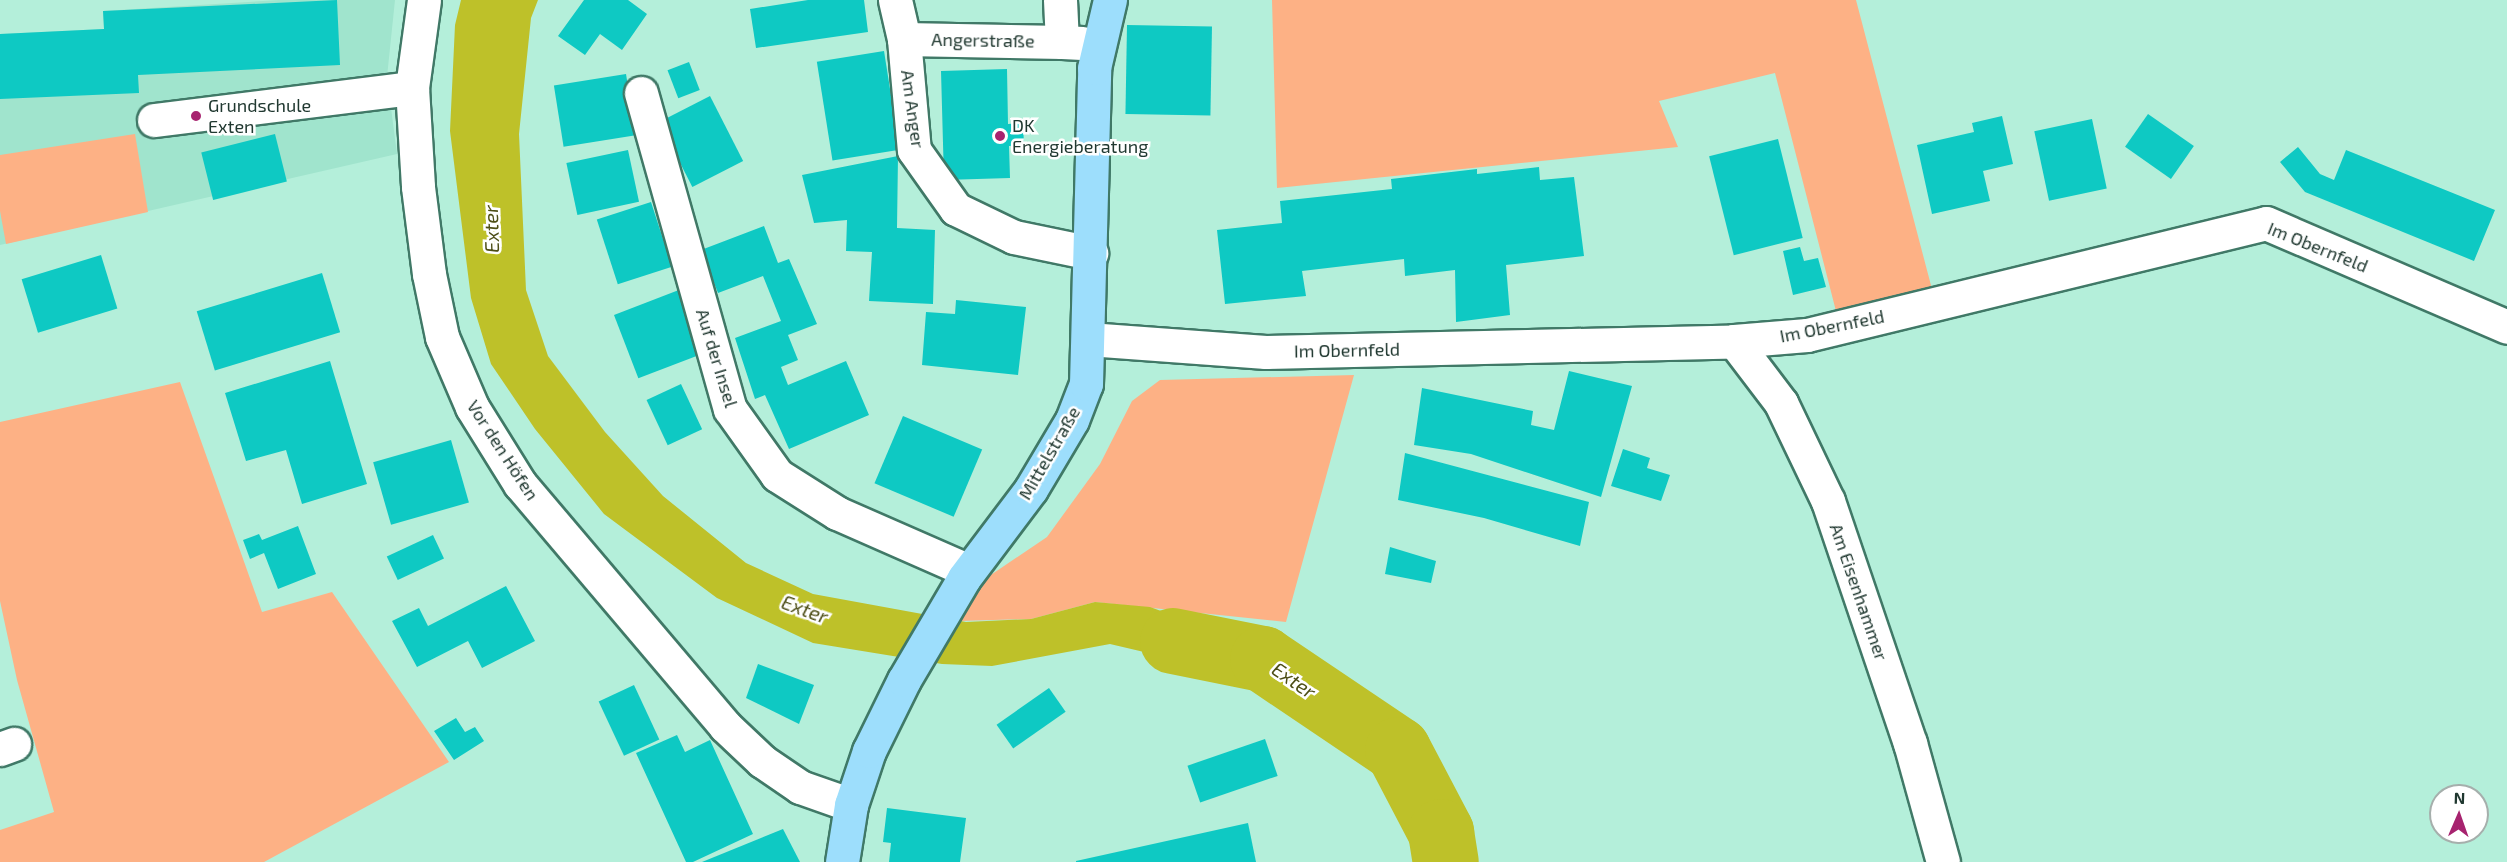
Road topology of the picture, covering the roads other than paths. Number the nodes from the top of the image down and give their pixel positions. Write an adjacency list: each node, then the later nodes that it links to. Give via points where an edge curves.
1 (424, 0): 8 (street, Vor den Höfen)
2 (895, 0): 5 (street, Am Anger)
3 (1060, 0): 6 (street, Angerstraße)
4 (1110, 0): 7 (main road, Mittelstraße)
5 (904, 39): 6 (street, Angerstraße); 11 (street, Am Anger, via 914,150 956,209 1014,237)
6 (1062, 42): 7 (street, Angerstraße)
7 (1099, 43): 11 (main road, Mittelstraße, via 1094,68)
8 (412, 88): 10 (street); 16 (street, Vor den Höfen, via 418,187 429,274 442,337 472,407 520,484 725,726 762,761 800,787)
9 (641, 93): 15 (street, Auf der Insel, via 730,409 777,475 837,513)
10 (154, 120)
11 (1091, 253): 13 (main road, Mittelstraße)
12 (2507, 327): 14 (street, Im Obernfeld, via 2266,223 1806,335)
13 (1088, 339): 14 (street, Im Obernfeld, via 1266,352); 15 (main road, Mittelstraße, via 1086,384 1072,420 1031,489)
14 (1734, 341): 18 (street, Am Eisenhammer, via 1781,403 1828,501 1910,743)
15 (966, 574): 16 (main road, Mittelstraße, via 904,680 869,751)
16 (851, 805): 17 (main road, Mittelstraße)
17 (842, 862)
18 (1943, 862)

